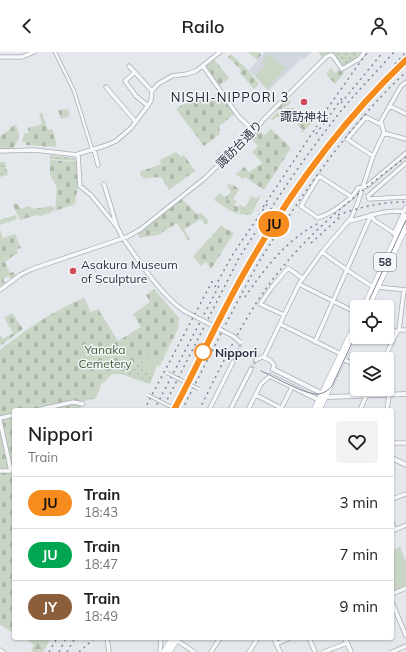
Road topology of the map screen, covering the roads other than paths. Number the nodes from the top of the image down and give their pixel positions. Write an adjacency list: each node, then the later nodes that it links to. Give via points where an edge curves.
1 (34, 52): 5 (street, via 22,56)
2 (55, 52): 20 (street, via 74,91)
3 (220, 52): 7 (street)
4 (365, 52): 17 (street, 諏訪台通り, via 359,60 342,69 333,56 326,57)
5 (0, 57)
6 (129, 66): 8 (street)
7 (203, 66): 11 (street, via 187,74 168,77 156,85); 17 (street, via 239,118)
8 (135, 72): 11 (street); 12 (street, via 125,81 136,96)
9 (406, 82): 13 (street)
10 (106, 88): 15 (street)
11 (152, 92): 12 (street, via 152,100)
12 (148, 106): 15 (street)
13 (390, 106): 14 (street); 16 (street)
14 (406, 114)
15 (135, 121): 20 (street, via 116,141)
16 (382, 125): 18 (street); 24 (street, via 366,117 347,139)
17 (254, 131): 38 (street, 諏訪台通り, via 205,178 141,229)
18 (384, 133): 19 (street); 24 (street)
19 (406, 139)
20 (93, 149): 23 (street); 26 (street)
21 (0, 151): 23 (street, via 34,150)
22 (406, 153): 28 (street, via 367,186)
23 (78, 154): 35 (street, via 80,186)
24 (373, 156): 28 (street)
25 (406, 163): 30 (street, via 368,196 369,199)
26 (98, 165)
27 (104, 184): 35 (street)
28 (362, 187): 29 (street, via 358,188); 34 (street, via 357,205)
29 (352, 197): 29 (street, via 332,213 318,218 301,206 320,176)
30 (406, 197)
31 (406, 206): 32 (street)
32 (405, 213): 33 (street, via 388,211); 37 (main road, 58)
33 (371, 215): 34 (street); 37 (street, via 374,220); 40 (street)
34 (348, 220): 39 (street)
35 (117, 227): 38 (street)
36 (406, 227): 37 (main road, 58)
37 (399, 236): 43 (main road, 58)
38 (123, 238): 44 (street, 諏訪台通り, via 28,271); 56 (street, bridge, via 180,309)
39 (322, 252): 40 (street); 41 (street)
40 (347, 270): 43 (street); 48 (street)
41 (302, 278): 42 (street); 50 (street, via 288,268 260,304)
42 (299, 284): 48 (street); 50 (street)
43 (375, 287): 45 (street); 46 (main road, 58); 47 (main road, 58)
44 (0, 290)
45 (405, 290): 54 (street)
46 (368, 300)
47 (370, 300)
48 (333, 301): 49 (street); 57 (street)
49 (350, 310)
50 (284, 315): 51 (street)
51 (280, 324): 57 (street); 61 (street)
52 (394, 330): 54 (street)
53 (406, 330): 54 (street)
54 (398, 331): 59 (street)
55 (350, 337): 60 (main road)
56 (240, 342)
57 (315, 342): 60 (street)
58 (350, 342): 60 (main road)
59 (388, 352)
60 (342, 356): 63 (street); 74 (main road)
61 (264, 357): 62 (street); 66 (street, via 272,361)
62 (256, 360)
63 (350, 361)
64 (233, 362): 83 (street)
65 (251, 369): 80 (street)
66 (273, 369): 74 (street)
67 (167, 373): 70 (street, bridge)
68 (270, 376): 69 (street); 73 (street, via 263,381)
69 (292, 387): 78 (street); 88 (street)
70 (199, 389)
71 (406, 394): 75 (street)
72 (148, 395): 82 (street, bridge)
73 (256, 395): 86 (street); 87 (street)
74 (324, 395): 76 (street, via 334,398); 78 (main road); 90 (main road)
75 (394, 395)
76 (366, 396): 91 (street)
77 (389, 396): 92 (street)
78 (319, 400): 89 (main road)
79 (83, 404): 81 (street, via 73,402)
80 (233, 404): 84 (street); 85 (street)
81 (46, 408)
82 (173, 408)
83 (211, 408)
84 (231, 408)
85 (234, 408)
86 (249, 408)
87 (279, 408)
88 (282, 408)
89 (315, 408)
90 (320, 408)
91 (361, 408)
92 (387, 408)
93 (12, 415): 94 (street)
94 (0, 418)
95 (0, 421): 101 (street)
96 (394, 443): 97 (street)
97 (406, 443)
98 (394, 459): 99 (street)
99 (406, 465)
100 (0, 471): 101 (street)
101 (12, 471)
102 (406, 494): 103 (street)
103 (394, 498)
104 (406, 525): 105 (street)
105 (394, 530)
106 (406, 588): 107 (street)
107 (394, 593)
108 (394, 607): 109 (street)
109 (406, 636)
110 (107, 640): 125 (street)
111 (161, 640): 126 (street)
112 (174, 640): 127 (main road)
113 (175, 640): 128 (main road)
114 (176, 640): 129 (street)
115 (219, 640): 130 (street)
116 (257, 640): 131 (street)
117 (275, 640): 121 (street)
118 (285, 640): 121 (street)
119 (310, 640): 133 (street)
120 (346, 640): 134 (street); 135 (street)
121 (276, 644): 132 (street)
122 (406, 646): 136 (street)
123 (0, 650): 124 (street)
124 (3, 652)
125 (109, 652)
126 (160, 652)
127 (164, 652)
128 (169, 652)
129 (194, 652)
130 (211, 652)
131 (249, 652)
132 (280, 652)
133 (315, 652)
134 (324, 652)
135 (350, 652)
136 (392, 652)

